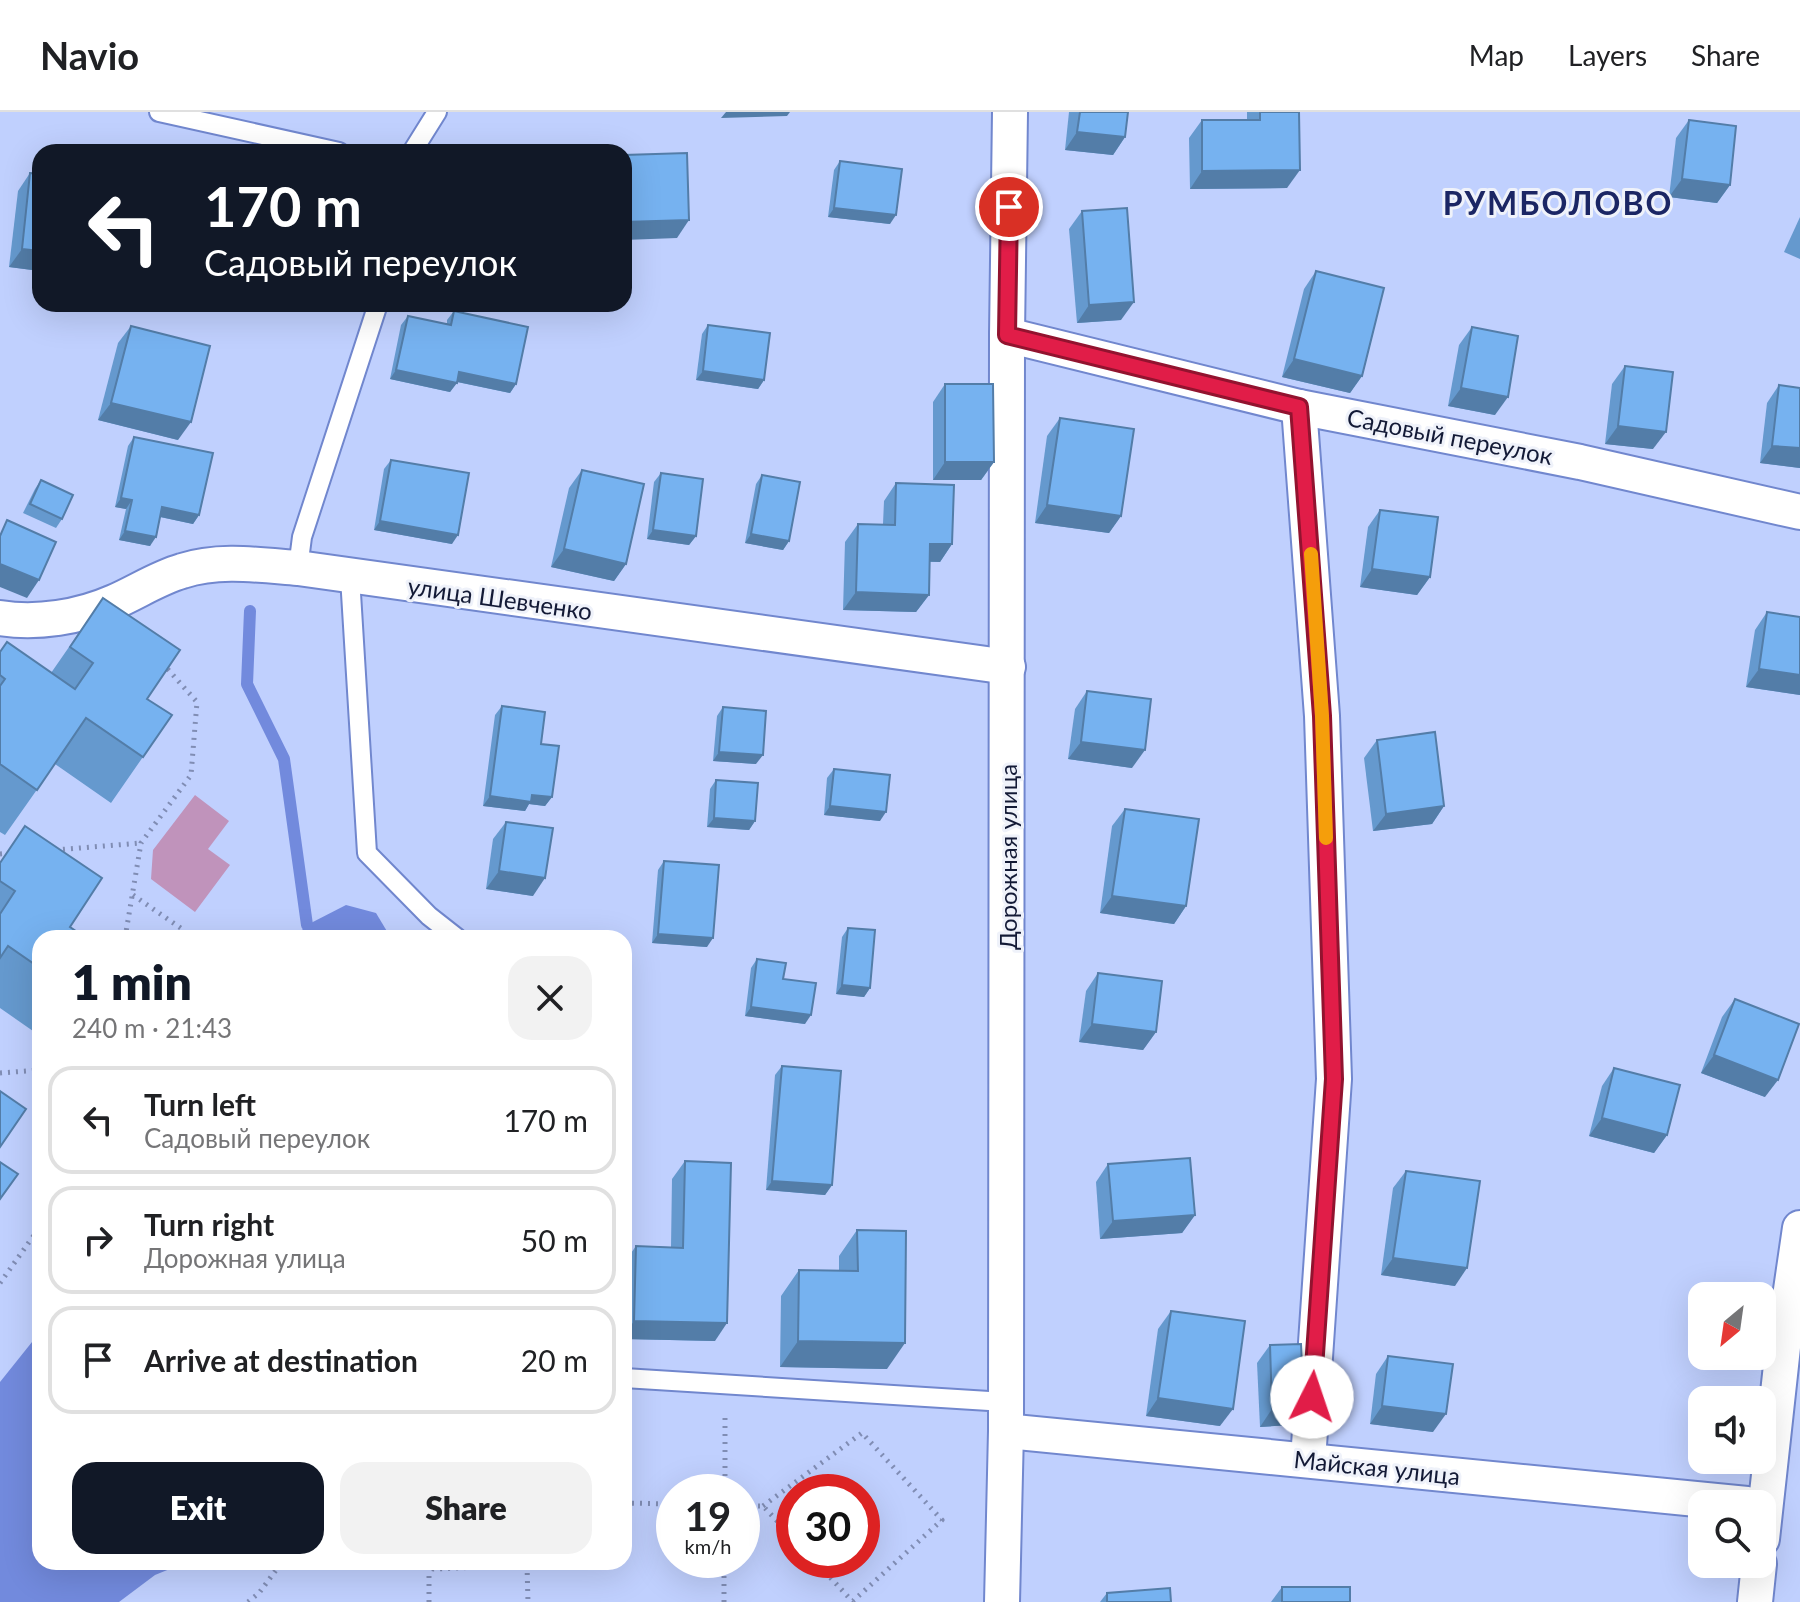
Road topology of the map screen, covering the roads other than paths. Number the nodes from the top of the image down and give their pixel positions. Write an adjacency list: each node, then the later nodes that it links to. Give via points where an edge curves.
1 (159, 112): 4 (lane)
2 (437, 112): 5 (lane)
3 (1010, 112): 7 (street, Дорожная улица)
4 (303, 144)
5 (417, 144)
6 (375, 312): 10 (lane, via 302,537)
7 (1007, 335): 8 (street, Садовый переулок); 13 (street, Дорожная улица)
8 (1299, 407): 9 (street, Садовый переулок); 18 (street, via 1322,716 1334,1079)
9 (1800, 512)
10 (298, 568): 11 (street, улица Шевченко); 12 (street, улица Шевченко, via 225,563 182,571 111,604 60,618)
11 (350, 577): 13 (street, улица Шевченко); 14 (lane, via 367,853)
12 (0, 618)
13 (1008, 667): 17 (street, Дорожная улица)
14 (447, 930)
15 (1800, 1228): 19 (street)
16 (632, 1378): 17 (lane)
17 (1006, 1416): 18 (street, Майская улица); 22 (street, Дорожная улица)
18 (1308, 1460): 20 (street, Майская улица)
19 (1762, 1490)
20 (1688, 1505)
21 (1758, 1578): 23 (street)
22 (1002, 1602)
23 (1755, 1602)

